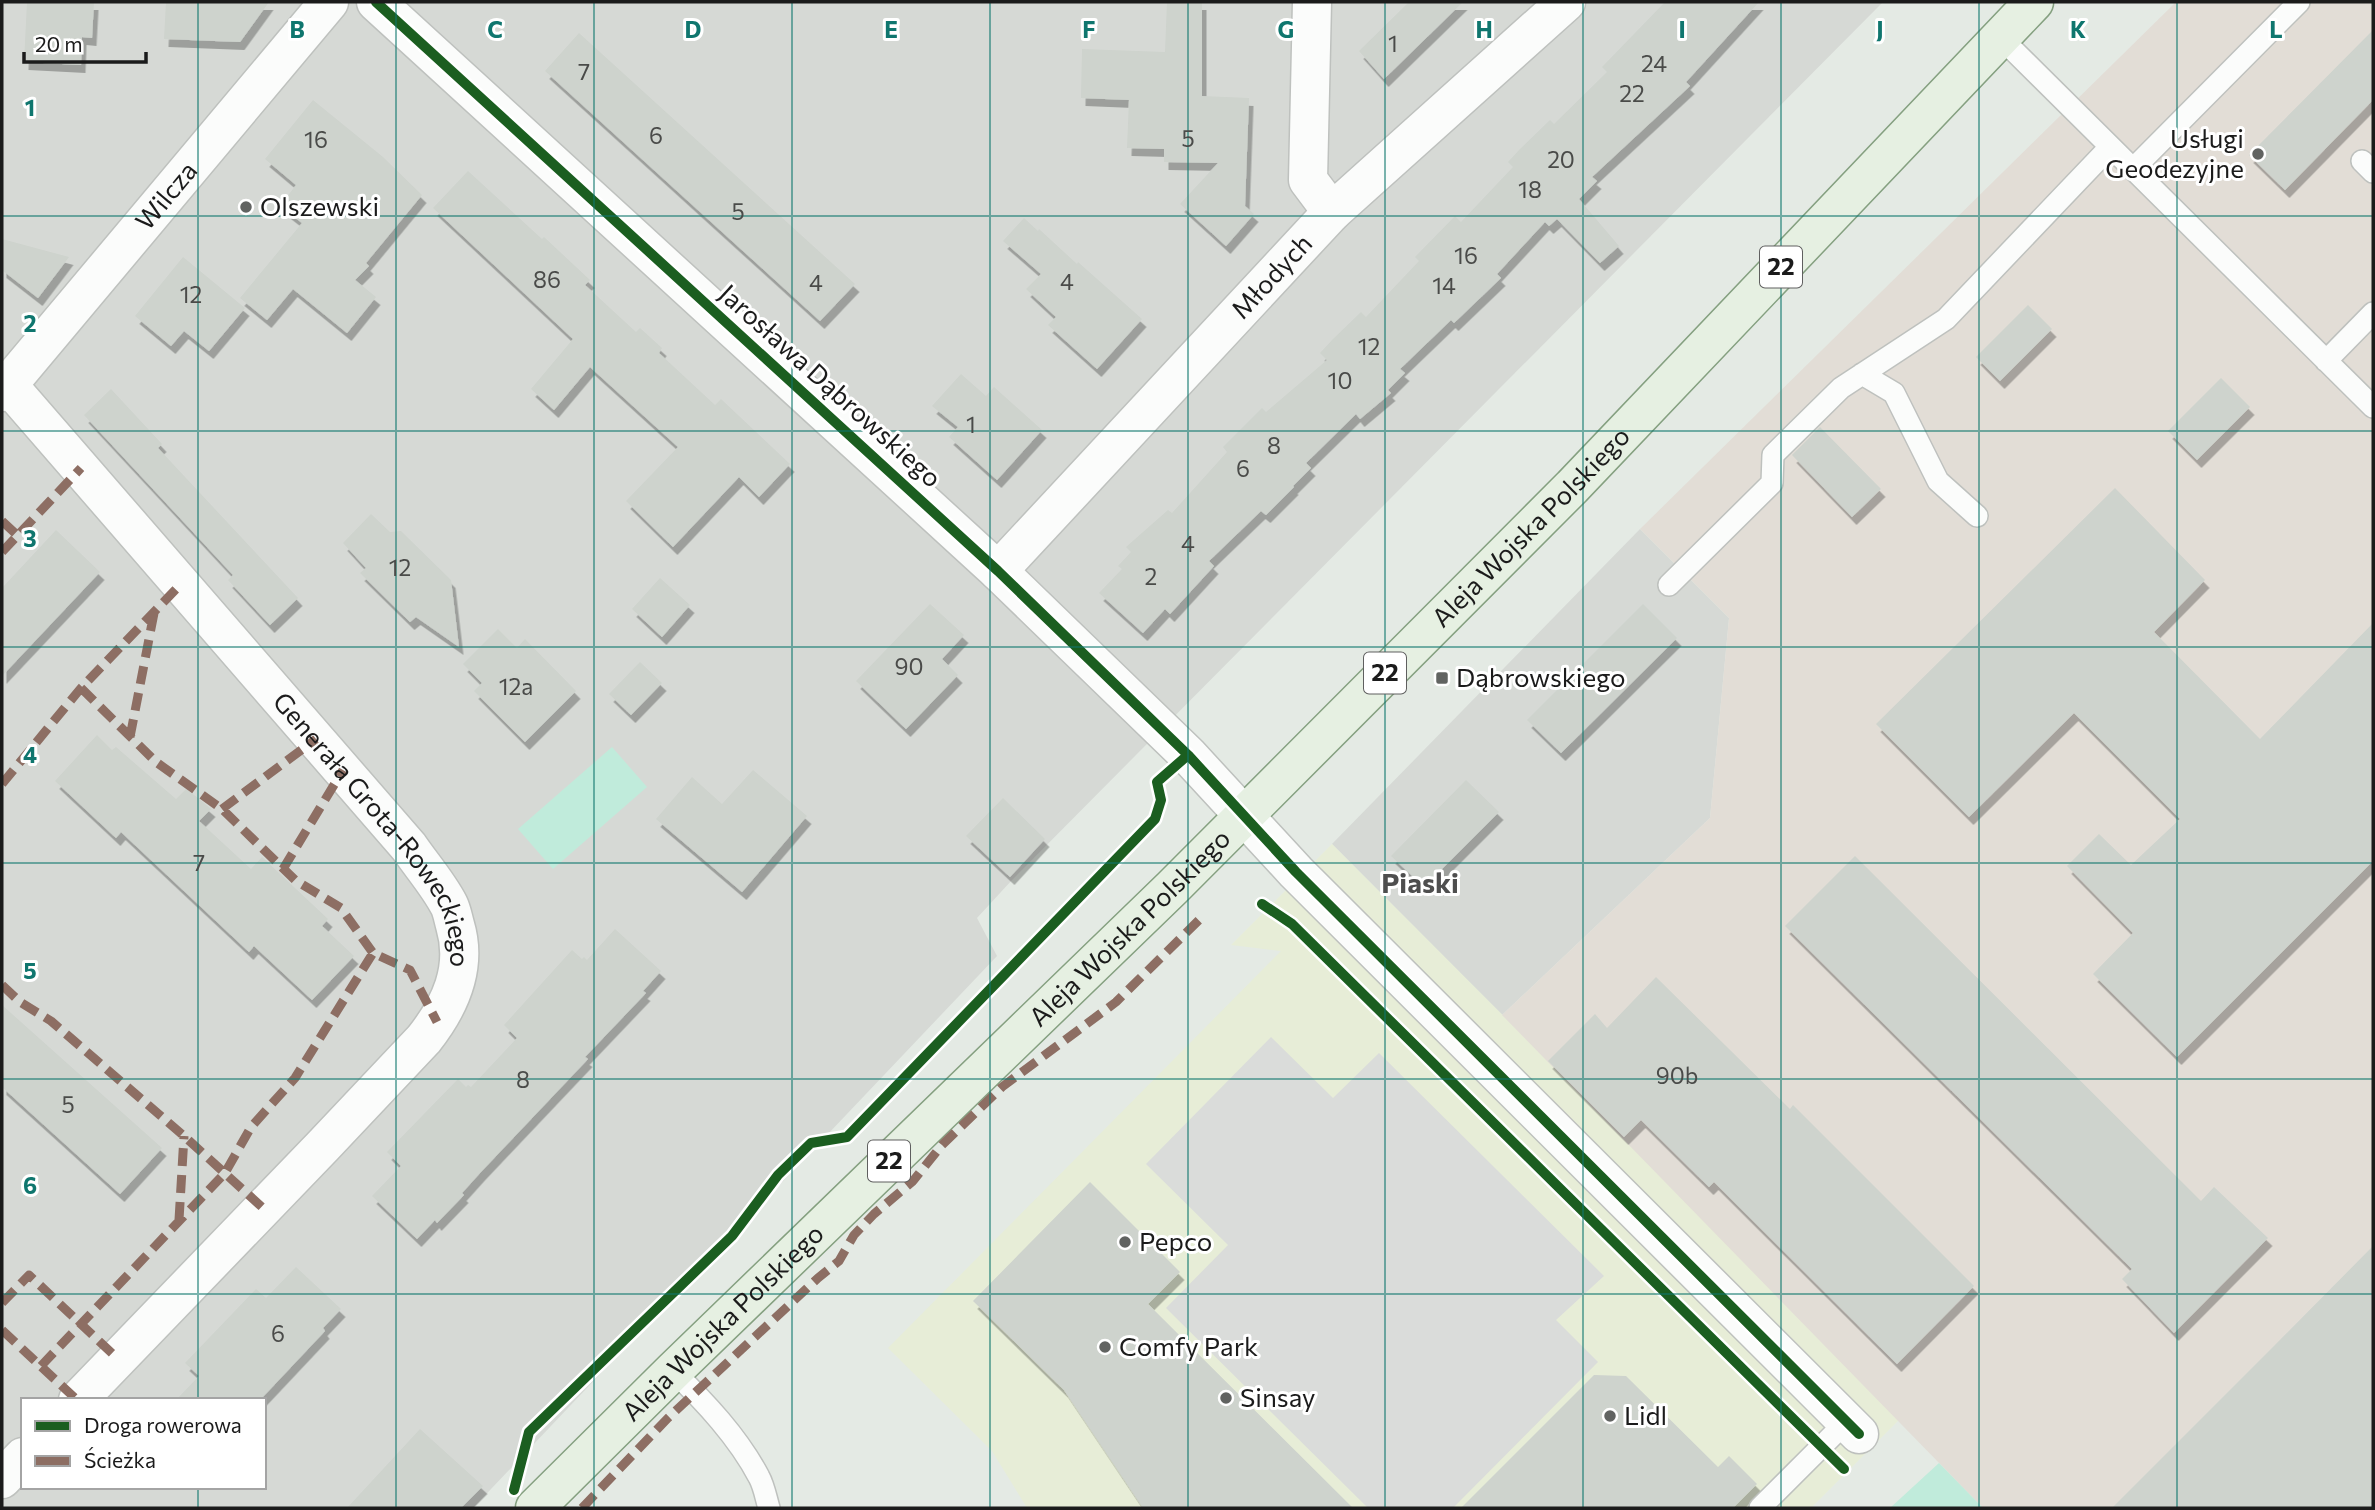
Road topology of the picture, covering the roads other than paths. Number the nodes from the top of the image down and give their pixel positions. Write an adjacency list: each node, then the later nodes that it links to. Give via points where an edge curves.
1 (329, 2): 14 (street, Wilcza)
2 (376, 2): 17 (street, Jarosława Dąbrowskiego)
3 (1312, 2): 10 (street, via 1308,180)
4 (1566, 2): 10 (street, Młodych)
5 (2034, 2): 7 (main road, Aleja Wojska Polskiego / 22)
6 (2299, 2): 9 (lane)
7 (2000, 37): 8 (lane); 19 (main road, Aleja Wojska Polskiego / 22, via 1572,487)
8 (2110, 147): 9 (lane); 13 (lane, via 1946,319)
9 (2133, 169): 12 (lane)
10 (1332, 212): 17 (street, Młodych)
11 (2373, 313): 12 (lane)
12 (2326, 360): 15 (lane)
13 (1862, 374): 16 (lane, via 1894,393 1938,481); 18 (lane, via 1841,388 1773,455 1772,483)
14 (5, 388): 21 (street, Generała Grota-Roweckiego, via 410,847 450,906 461,954 452,995 424,1039)
15 (2373, 407)
16 (1977, 516)
17 (998, 570): 19 (street, Jarosława Dąbrowskiego)
18 (1669, 585)
19 (1243, 814): 20 (main road, Aleja Wojska Polskiego / 22); 22 (street, Jarosława Dąbrowskiego)
20 (673, 1371): 25 (main road, Aleja Wojska Polskiego / 22); 26 (lane, via 732,1437 760,1478)
21 (80, 1398)
22 (1853, 1428): 27 (lane)
23 (21, 1459): 24 (street)
24 (2, 1479)
25 (535, 1508)
26 (769, 1508)
27 (1760, 1508)

